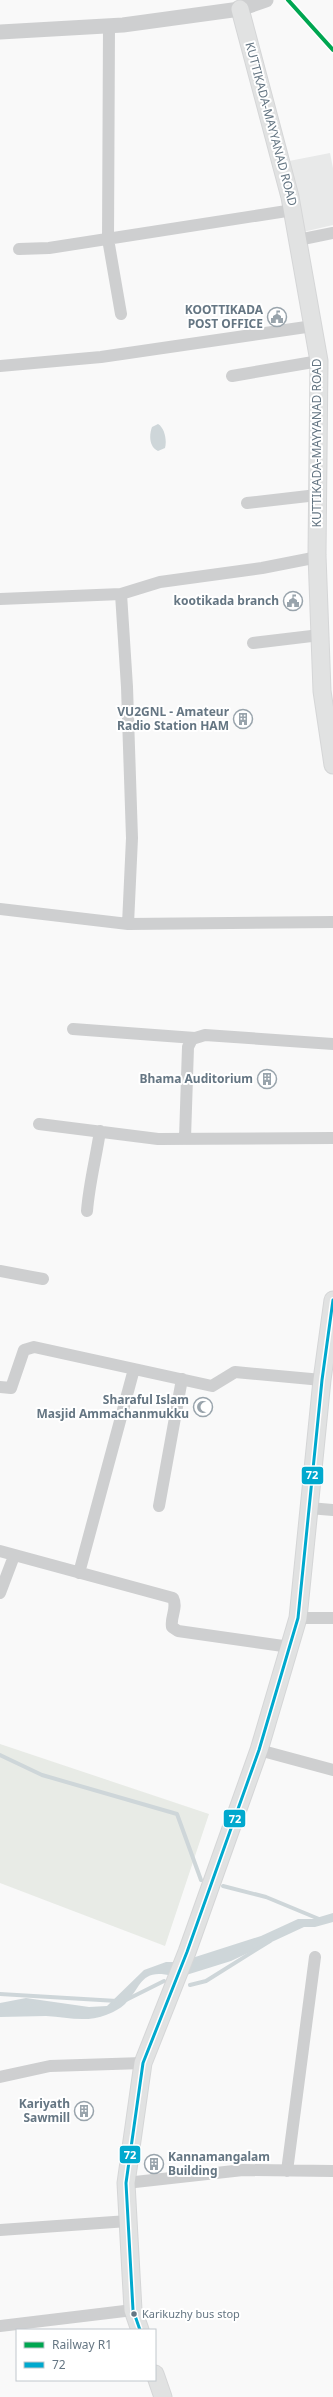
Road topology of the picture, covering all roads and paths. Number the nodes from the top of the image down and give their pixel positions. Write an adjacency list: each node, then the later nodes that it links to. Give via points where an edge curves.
1 (266, 0): 2 (street)
2 (239, 5): 3 (street); 5 (main road, KUTTIKADA-MAYYANAD ROAD)
3 (109, 26): 4 (street); 7 (street)
4 (0, 32)
5 (293, 210): 7 (street); 8 (main road, KUTTIKADA-MAYYANAD ROAD)
6 (333, 233): 8 (street)
7 (108, 239): 9 (street, via 49,248); 10 (street)
8 (298, 240): 11 (main road, KUTTIKADA-MAYYANAD ROAD)
9 (19, 249)
10 (121, 314)
11 (313, 326): 12 (main road, KUTTIKADA-MAYYANAD ROAD); 13 (street, via 101,357)
12 (319, 361): 14 (street); 15 (main road, KUTTIKADA-MAYYANAD ROAD)
13 (0, 366)
14 (232, 376)
15 (317, 495): 16 (street); 17 (main road, KUTTIKADA-MAYYANAD ROAD)
16 (247, 503)
17 (318, 557): 18 (street, via 262,568 160,582); 20 (main road, KUTTIKADA-MAYYANAD ROAD)
18 (121, 594): 19 (street); 26 (street, via 128,687 132,838)
19 (0, 599)
20 (320, 635): 21 (street); 22 (main road, KUTTIKADA-MAYYANAD ROAD)
21 (253, 644)
22 (327, 690): 23 (main road, KUTTIKADA-MAYYANAD ROAD)
23 (333, 765)
24 (0, 909): 26 (street)
25 (333, 922): 26 (street)
26 (128, 924)
27 (72, 1029): 28 (street)
28 (195, 1038): 29 (street, via 205,1035); 32 (street, via 189,1042 188,1047)
29 (333, 1044)
30 (39, 1124): 31 (street)
31 (100, 1131): 32 (street, via 158,1139); 34 (street, via 97,1156 89,1184)
32 (185, 1138): 33 (street)
33 (333, 1138)
34 (87, 1211)
35 (0, 1271): 36 (street)
36 (43, 1280)
37 (333, 1300): 40 (main road)
38 (134, 1369): 39 (street); 41 (street, via 34,1347 24,1350 11,1388); 47 (street)
39 (182, 1379): 40 (street, via 212,1386 235,1372); 42 (street)
40 (322, 1380): 43 (main road)
41 (0, 1387)
42 (159, 1506)
43 (309, 1508): 44 (street); 49 (main road)
44 (333, 1510)
45 (0, 1552): 46 (street)
46 (14, 1556): 47 (street); 48 (street)
47 (79, 1573): 51 (street, via 173,1598 175,1603 171,1622 172,1628 178,1631)
48 (0, 1593)
49 (298, 1618): 50 (street); 51 (main road)
50 (333, 1618)
51 (290, 1647): 52 (main road)
52 (258, 1750): 53 (street); 55 (main road, via 171,1996)
53 (333, 1770)
54 (315, 1957): 57 (street)
55 (143, 2063): 56 (street, via 50,2066); 59 (main road)
56 (0, 2077)
57 (287, 2171): 58 (street); 59 (street, via 243,2170)
58 (333, 2171)
59 (126, 2183): 60 (main road)
60 (128, 2221): 61 (street); 62 (main road)
61 (0, 2230)
62 (133, 2310): 63 (street); 64 (main road)
63 (0, 2326)
64 (140, 2329)
65 (156, 2377): 66 (main road)
66 (163, 2397)

